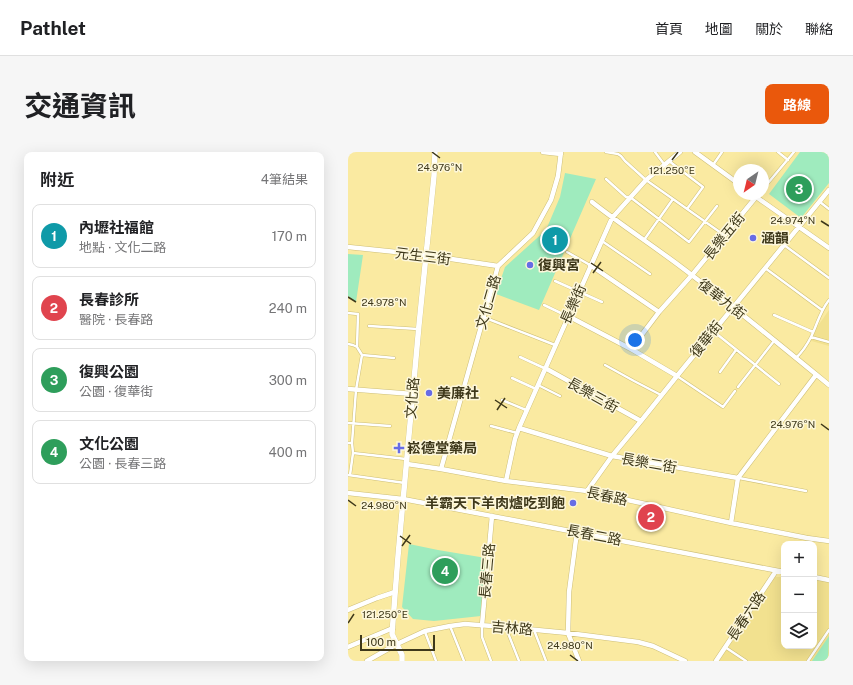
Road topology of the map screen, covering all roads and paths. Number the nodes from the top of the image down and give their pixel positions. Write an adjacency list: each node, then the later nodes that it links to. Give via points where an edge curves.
1 (435, 152): 39 (street, 文化路)
2 (543, 152): 10 (street)
3 (606, 152): 15 (lane, via 621,156)
4 (655, 152): 12 (lane)
5 (680, 152): 12 (street, 長樂街)
6 (695, 152): 13 (street)
7 (722, 152): 13 (lane)
8 (778, 152): 11 (lane)
9 (794, 152): 11 (lane)
10 (561, 153): 41 (street, 文化二路, via 551,200 533,233)
11 (788, 160): 17 (lane)
12 (666, 163): 15 (street, 長樂街); 27 (lane, via 703,187)
13 (713, 165): 16 (street)
14 (606, 179): 19 (lane, via 626,197)
15 (646, 180): 19 (street, 長樂街); 20 (lane)
16 (733, 180)
17 (769, 182)
18 (829, 190): 24 (street, 復華街)
19 (630, 197): 28 (street, 長樂街); 29 (lane)
20 (673, 199): 27 (lane); 29 (lane)
21 (752, 200): 32 (street, 長樂五街)
22 (763, 200): 31 (street)
23 (592, 202): 28 (street, 復華九街)
24 (820, 202): 26 (lane); 31 (street, 復華街)
25 (717, 206): 30 (lane)
26 (829, 208)
27 (687, 209): 30 (lane)
28 (612, 218): 33 (street, 復華九街); 34 (street, 長樂街)
29 (659, 219): 30 (lane, via 689,242); 33 (lane)
30 (705, 222): 32 (lane)
31 (799, 227): 35 (street, 復華街); 37 (street)
32 (724, 236): 44 (street, 長樂五街)
33 (643, 240): 44 (street, 復華九街)
34 (602, 241): 40 (street, 長樂街); 43 (lane)
35 (784, 244): 42 (street, 復華街); 45 (lane)
36 (348, 247): 39 (street, 元生三街)
37 (829, 248)
38 (567, 252): 40 (lane)
39 (425, 255): 41 (street, 元生三街); 59 (street, 文化路)
40 (590, 265): 47 (street, 長樂街); 53 (street)
41 (498, 266): 57 (street, 文化二路)
42 (764, 268): 51 (street, 復華街); 52 (lane)
43 (650, 274)
44 (692, 275): 51 (street, 復華九街); 53 (street, 長樂五街)
45 (829, 278)
46 (555, 281): 47 (lane)
47 (579, 291): 49 (lane); 56 (street, 長樂街)
48 (829, 300): 52 (lane)
49 (602, 302)
50 (544, 305): 56 (lane)
51 (733, 307): 60 (street, 復華街); 63 (street, 復華九街)
52 (822, 310): 61 (lane)
53 (659, 312): 68 (street, 長樂五街)
54 (348, 313): 67 (lane, via 358,314)
55 (774, 315): 61 (lane)
56 (568, 316): 66 (street, 長樂街); 68 (street)
57 (484, 317): 66 (lane); 104 (street, 文化二路)
58 (369, 326): 59 (lane)
59 (418, 329): 88 (street, 文化路)
60 (713, 331): 69 (lane); 79 (street, 復華街)
61 (813, 332): 62 (lane)
62 (811, 336): 64 (lane); 73 (lane)
63 (774, 340): 73 (street, 復華九街); 75 (lane)
64 (829, 342)
65 (348, 344): 67 (lane)
66 (555, 345): 76 (street, 長樂街)
67 (357, 347): 70 (lane)
68 (631, 349): 79 (street)
69 (736, 350): 75 (lane); 77 (lane)
70 (362, 355): 72 (lane); 86 (lane)
71 (520, 357): 76 (lane)
72 (394, 358)
73 (796, 358): 78 (street, 復華九街)
74 (605, 365): 89 (lane)
75 (755, 365): 81 (lane); 84 (lane)
76 (545, 368): 83 (street, 長樂街); 93 (street, 長樂三街)
77 (720, 372)
78 (816, 375): 82 (street, 復華九街); 106 (street)
79 (677, 376): 87 (lane, via 723,407); 89 (street, 復華街)
80 (512, 378): 83 (lane)
81 (779, 384)
82 (829, 385)
83 (537, 387): 90 (lane); 92 (street, 長樂街)
84 (738, 387)
85 (348, 389): 86 (street)
86 (356, 390): 88 (street); 95 (lane)
87 (735, 391)
88 (413, 394): 103 (street, 文化路)
89 (662, 395): 93 (street, 復華街)
90 (560, 396)
91 (502, 400): 92 (lane)
92 (526, 410): 98 (street, 長樂街)
93 (642, 421): 102 (street, 復華街)
94 (348, 423): 95 (lane)
95 (354, 423): 96 (lane); 100 (lane)
96 (390, 426)
97 (491, 426): 98 (lane)
98 (518, 430): 102 (street, 長樂二街); 107 (street, 長樂街)
99 (348, 443): 100 (lane)
100 (352, 443): 101 (lane)
101 (353, 453): 103 (lane); 105 (lane)
102 (612, 456): 106 (street, 長樂二街); 109 (street, 復華街)
103 (407, 462): 104 (street, 長春路); 108 (street, 文化路)
104 (441, 469): 107 (street, 長春路)
105 (349, 475): 108 (lane)
106 (738, 478): 110 (lane); 114 (street)
107 (506, 481): 109 (street, 長春路)
108 (405, 483): 112 (street, 文化路)
109 (587, 491): 114 (street, 長春路)
110 (806, 491)
111 (348, 493): 112 (street, 長春二路)
112 (403, 499): 113 (street, 長春二路); 121 (street, 文化路)
113 (492, 516): 115 (street, 長春二路); 123 (street, 長春三路)
114 (731, 523): 116 (street, 長春路)
115 (577, 532): 117 (street, 長春二路); 130 (street, via 569,592)
116 (829, 541)
117 (776, 571): 118 (street, 長春二路); 133 (street, 長春六路)
118 (781, 572)
119 (817, 578): 120 (street)
120 (829, 580)
121 (395, 592): 122 (street); 126 (street, 文化路)
122 (348, 610)
123 (482, 625): 124 (street, 吉林路); 125 (street, 吉林路); 140 (lane, via 482,637)
124 (450, 626): 129 (street, 吉林路); 139 (lane)
125 (506, 627): 127 (street, 吉林路); 141 (lane)
126 (393, 628): 131 (street, 文化路, via 392,634); 132 (street)
127 (534, 630): 130 (street, 吉林路); 142 (lane)
128 (829, 630): 148 (lane)
129 (425, 631): 131 (street, 吉林路); 138 (lane)
130 (568, 633): 134 (street, 吉林路, via 638,642); 143 (street)
131 (396, 644): 135 (street, 吉林路); 136 (street, 文化路); 137 (lane)
132 (348, 647)
133 (725, 647): 146 (street, 長春六路); 147 (lane)
134 (678, 657): 144 (street); 145 (street, 吉林路)
135 (367, 661)
136 (402, 661)
137 (406, 661)
138 (436, 661)
139 (464, 661)
140 (491, 661)
141 (519, 661)
142 (546, 661)
143 (579, 661)
144 (673, 661)
145 (685, 661)
146 (716, 661)
147 (746, 661)
148 (808, 661)

